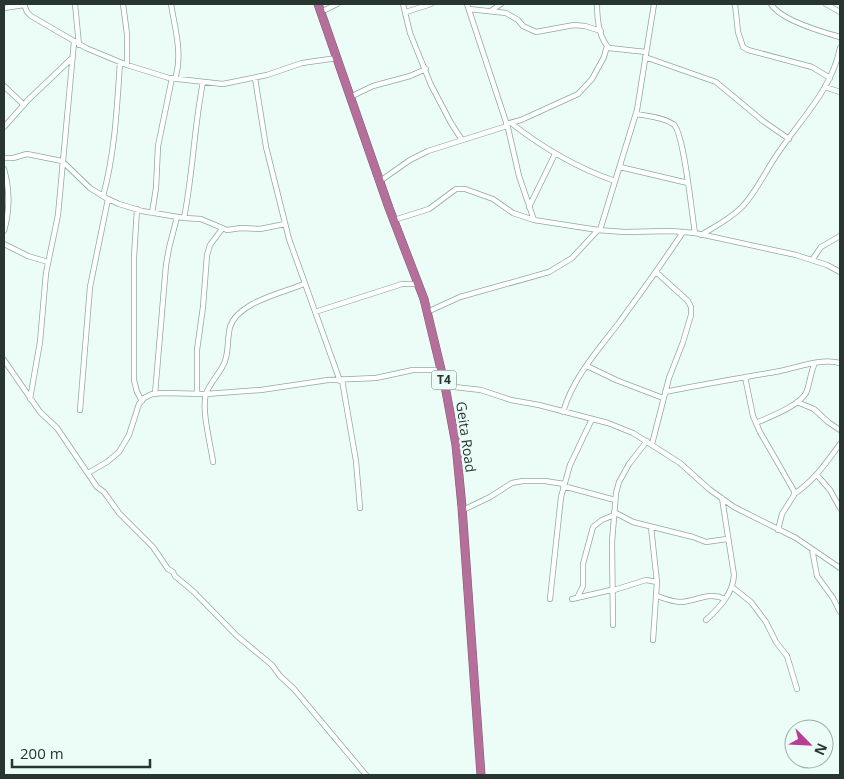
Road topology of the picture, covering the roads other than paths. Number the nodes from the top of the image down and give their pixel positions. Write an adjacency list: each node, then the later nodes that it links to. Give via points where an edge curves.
1 (24, 4): 16 (street); 23 (street, via 32,16)
2 (75, 4): 23 (street)
3 (123, 4): 30 (street)
4 (171, 4): 34 (street, via 179,56)
5 (318, 4): 18 (highway, Geita Road / T4)
6 (337, 4): 18 (street)
7 (403, 4): 19 (street)
8 (431, 4): 19 (street)
9 (501, 4): 17 (street)
10 (597, 4): 21 (street)
11 (654, 4): 26 (street)
12 (735, 4): 33 (street, via 743,47 812,67)
13 (771, 4): 22 (street, via 785,17)
14 (826, 4): 20 (street)
15 (468, 6): 17 (street); 43 (street)
16 (4, 8)
17 (491, 10): 21 (street, via 506,13 536,32 574,25)
18 (321, 12): 27 (highway, Geita Road / T4)
19 (406, 12): 31 (street, via 410,33)
20 (840, 12)
21 (601, 30): 24 (street)
22 (840, 37)
23 (76, 43): 28 (street); 29 (street)
24 (607, 46): 26 (street); 43 (street, via 592,79 578,94)
25 (840, 48): 33 (street)
26 (646, 54): 42 (street); 45 (street, via 716,82)
27 (337, 58): 32 (street, via 302,63); 40 (highway, Geita Road / T4)
28 (72, 59): 41 (street); 49 (street)
29 (120, 62): 30 (street); 55 (street, via 109,174)
30 (128, 65): 34 (street)
31 (426, 69): 40 (street); 46 (street, via 442,108)
32 (255, 78): 35 (street, via 223,84); 64 (street, via 266,148)
33 (830, 78): 36 (street)
34 (174, 79): 35 (street); 59 (street, via 158,146)
35 (203, 82): 61 (street)
36 (825, 87): 38 (street); 45 (street)
37 (6, 88): 39 (street); 41 (street)
38 (840, 92)
39 (4, 94)
40 (350, 96): 52 (highway, Geita Road / T4)
41 (24, 105): 44 (street)
42 (636, 114): 50 (street); 54 (street, via 676,126)
43 (508, 124): 46 (street); 47 (street); 57 (street)
44 (4, 127)
45 (789, 138): 70 (street, via 743,206)
46 (462, 140): 52 (street, via 428,151)
47 (555, 154): 53 (street, via 588,172); 57 (street)
48 (4, 158): 49 (street, via 27,154)
49 (62, 161): 55 (street); 74 (street, via 58,215)
50 (620, 167): 53 (street); 54 (street)
51 (4, 169): 67 (street, via 9,196)
52 (380, 181): 62 (highway, Geita Road / T4)
53 (615, 181): 66 (street)
54 (688, 183): 69 (street)
55 (103, 196): 56 (street)
56 (108, 199): 58 (street); 97 (street, via 90,287)
57 (529, 207): 63 (street)
58 (137, 209): 59 (street); 95 (street, via 134,380)
59 (152, 213): 60 (street)
60 (177, 217): 61 (street); 91 (street, via 166,265)
61 (184, 218): 65 (street, via 200,219)
62 (394, 220): 63 (street, via 429,208 456,189 478,192 513,213); 78 (highway, Geita Road / T4)
63 (534, 220): 66 (street)
64 (285, 224): 65 (street, via 260,229); 77 (street)
65 (222, 229): 90 (street, via 207,255 197,350)
66 (599, 230): 68 (street); 80 (street, via 572,258 550,272 460,297)
67 (4, 231)
68 (683, 232): 69 (street); 75 (street)
69 (695, 233): 70 (street)
70 (701, 235): 73 (street)
71 (840, 236): 73 (street, via 821,247)
72 (4, 244): 74 (street)
73 (812, 260): 76 (street)
74 (48, 262): 93 (street, via 40,342)
75 (656, 272): 84 (street); 89 (street, via 691,307 688,326)
76 (840, 272)
77 (304, 284): 79 (street); 92 (street, via 257,302 234,318 225,363)
78 (418, 284): 79 (street, via 402,284); 80 (highway, Geita Road / T4)
79 (315, 312): 87 (street)
80 (428, 312): 85 (highway, Geita Road / T4)
81 (4, 360): 93 (street)
82 (815, 363): 83 (street, via 827,360); 86 (street); 96 (street, via 805,394)
83 (840, 363)
84 (587, 366): 94 (street); 98 (street, via 572,388)
85 (442, 370): 87 (street, via 413,370); 88 (highway, Geita Road / T4)
86 (745, 377): 89 (street); 100 (street)
87 (341, 381): 92 (street); 112 (street, via 356,461)
88 (445, 386): 98 (street, via 482,390); 114 (highway, Geita Road / T4)
89 (665, 392): 94 (street)
90 (197, 393): 91 (street); 92 (street)
91 (154, 394): 95 (street)
92 (206, 394): 105 (street, via 205,418)
93 (30, 398): 106 (street, via 57,428)
94 (663, 398): 103 (street)
95 (142, 401): 106 (street, via 119,452)
96 (797, 402): 100 (street); 101 (street, via 814,409)
97 (80, 410)
98 (564, 412): 99 (street)
99 (592, 419): 102 (street, via 634,433); 108 (street)
100 (756, 423): 109 (street, via 793,486)
101 (840, 430)
102 (647, 441): 103 (street); 111 (street, via 628,464)
103 (652, 444): 110 (street)
104 (840, 444): 107 (street)
105 (213, 462)
106 (88, 473): 132 (street, via 119,513 153,547 168,569 272,665)
107 (817, 475): 109 (street); 113 (street)
108 (564, 485): 111 (street); 114 (street, via 540,481 512,483); 125 (street, via 558,513)
109 (794, 495): 117 (street, via 782,514)
110 (722, 498): 117 (street); 118 (street)
111 (615, 500): 115 (street)
112 (360, 508)
113 (840, 508)
114 (463, 510): 133 (highway, Geita Road / T4)
115 (614, 514): 116 (street); 123 (street); 123 (street, via 593,527 583,564 583,586 574,598)
116 (651, 527): 118 (street, via 706,542); 121 (street)
117 (778, 530): 119 (street)
118 (727, 539): 122 (street, via 734,575)
119 (812, 548): 120 (street); 127 (street, via 817,576)
120 (840, 568)
121 (656, 582): 123 (street, via 648,579); 124 (street)
122 (732, 587): 126 (street); 131 (street, via 751,602 766,622 787,656)
123 (611, 590): 129 (street)
124 (657, 596): 126 (street, via 682,602 709,595); 130 (street)
125 (550, 599)
126 (725, 599): 128 (street)
127 (840, 612)
128 (706, 620)
129 (612, 625)
130 (654, 640)
131 (797, 689)
132 (366, 775)
133 (481, 775)

